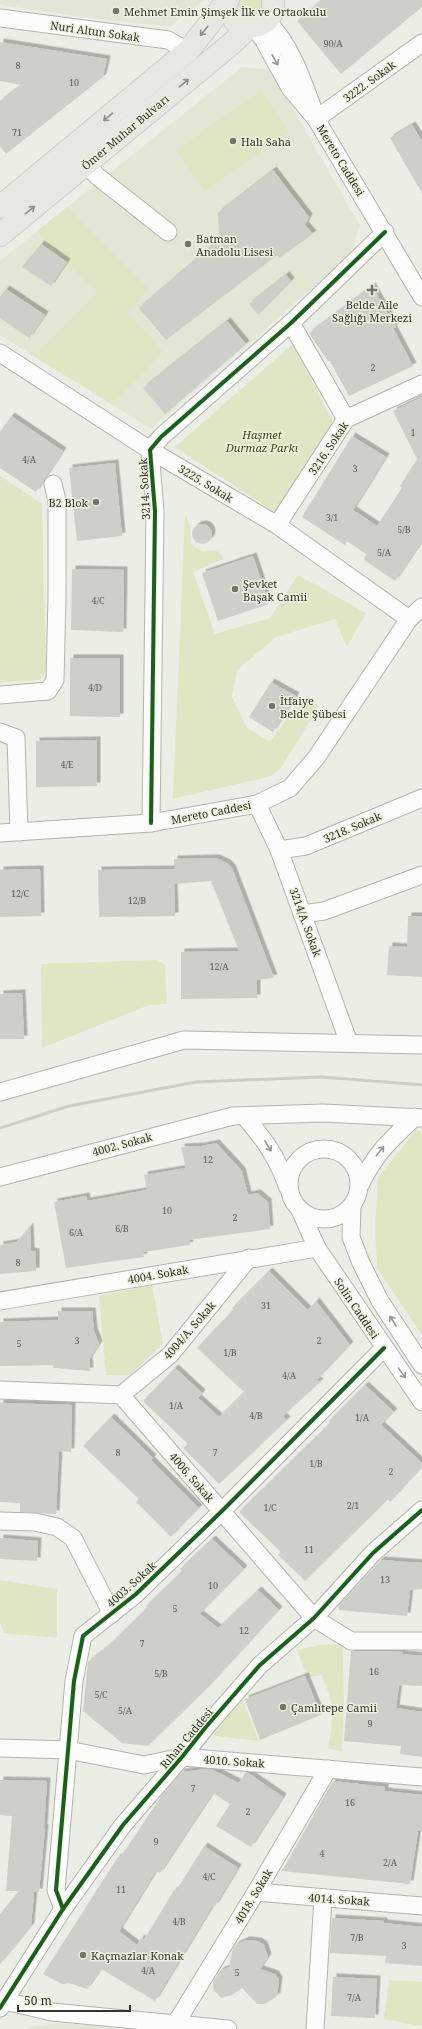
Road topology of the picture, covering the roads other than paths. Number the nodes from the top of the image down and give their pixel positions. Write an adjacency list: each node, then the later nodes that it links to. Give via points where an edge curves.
1 (228, 0): 2 (main road, via 228,7 235,21); 5 (main road, Ömer Muhar Bulvarı, one-way to 5)
2 (266, 13): 6 (street, Mereto Caddesi, via 263,39 290,88); 7 (main road, Ömer Muhar Bulvarı, one-way to 2)
3 (0, 18): 5 (street, Nuri Altun Sokak, via 168,40)
4 (422, 43): 6 (street, 3222. Sokak)
5 (188, 51): 8 (main road, Ömer Muhar Bulvarı, one-way to 8)
6 (316, 118): 10 (street, Mereto Caddesi)
7 (86, 164): 9 (street, via 97,176); 11 (main road, Ömer Muhar Bulvarı, one-way to 7)
8 (0, 207)
9 (168, 232)
10 (385, 232): 12 (street, Mereto Caddesi); 13 (street, 3214. Sokak)
11 (0, 235)
12 (422, 297)
13 (291, 323): 16 (street); 17 (street, 3214. Sokak, via 161,437)
14 (0, 353): 17 (street, 3225. Sokak)
15 (422, 384): 16 (street, 3216. Sokak)
16 (346, 419): 19 (street, 3216. Sokak)
17 (150, 450): 19 (street, 3225. Sokak); 27 (street, 3214. Sokak, via 155,511)
18 (53, 484): 22 (street, via 57,501 58,597 55,680 48,691)
19 (276, 525): 21 (street, 3225. Sokak)
20 (422, 607): 21 (street, Mereto Caddesi)
21 (409, 619): 25 (street, Mereto Caddesi, via 316,758 290,788)
22 (0, 695)
23 (0, 732): 28 (street, via 16,738)
24 (422, 798): 30 (street, 3218. Sokak, via 306,846)
25 (256, 804): 27 (street, Mereto Caddesi); 30 (street, 3214/A. Sokak)
26 (0, 824): 28 (street)
27 (151, 824): 28 (street, Mereto Caddesi)
28 (19, 828): 29 (street, Mereto Caddesi)
29 (0, 833)
30 (280, 850): 32 (street, 3214/A. Sokak)
31 (422, 875): 32 (street, via 324,911)
32 (302, 914): 33 (street, 3214/A. Sokak)
33 (348, 1043): 34 (street); 35 (street, via 184,1040)
34 (422, 1045)
35 (0, 1092)
36 (244, 1116): 37 (street, 4002. Sokak, via 323,1113); 38 (street, 4002. Sokak, via 198,1124); 40 (street, one-way to 40, via 265,1140 276,1158)
37 (418, 1117): 39 (street, one-way to 37, via 370,1163 386,1143)
38 (0, 1177)
39 (360, 1184): 40 (street, via 358,1173 344,1154 321,1148 300,1157 289,1178); 41 (street)
40 (289, 1190): 42 (street)
41 (352, 1206): 42 (street, via 343,1214 327,1219 310,1216); 47 (street, Solin Caddesi, one-way to 41, via 380,1301 361,1263 351,1237)
42 (300, 1210): 43 (street, Solin Caddesi)
43 (316, 1248): 44 (street, 4004. Sokak); 46 (street, Solin Caddesi)
44 (249, 1258): 45 (street, 4004. Sokak); 49 (street, 4004/A. Sokak, via 170,1355)
45 (0, 1301)
46 (384, 1348): 50 (street, Solin Caddesi, one-way to 50); 52 (street, 4003. Sokak)
47 (422, 1365)
48 (0, 1390): 49 (street)
49 (121, 1395): 52 (street, 4006. Sokak)
50 (422, 1402)
51 (422, 1510): 55 (street, Rıhan Caddesi, via 373,1553)
52 (222, 1511): 54 (street, 4003. Sokak); 55 (street, 4006. Sokak)
53 (0, 1521): 54 (street, via 34,1522 57,1527 73,1538)
54 (112, 1614): 58 (street, 4003. Sokak, via 83,1636 74,1682)
55 (314, 1618): 56 (street, 4006. Sokak, via 352,1641); 59 (street, Rıhan Caddesi, via 260,1666)
56 (422, 1641)
57 (0, 1748): 58 (street, 4010. Sokak)
58 (68, 1750): 59 (street, 4010. Sokak, via 144,1765); 65 (street, 4003. Sokak, via 56,1890)
59 (182, 1757): 60 (street, 4010. Sokak); 65 (street, Rıhan Caddesi, via 123,1825)
60 (328, 1769): 61 (street, 4010. Sokak); 62 (street, 4018. Sokak)
61 (422, 1777)
62 (256, 1892): 63 (street, 4014. Sokak); 67 (street, 4018. Sokak)
63 (323, 1898): 64 (street, 4014. Sokak); 69 (street)
64 (422, 1906)
65 (63, 1909): 66 (street, Rıhan Caddesi)
66 (3, 2004): 67 (street, via 52,2012)
67 (176, 2023): 68 (street)
68 (228, 2029)
69 (314, 2029)

